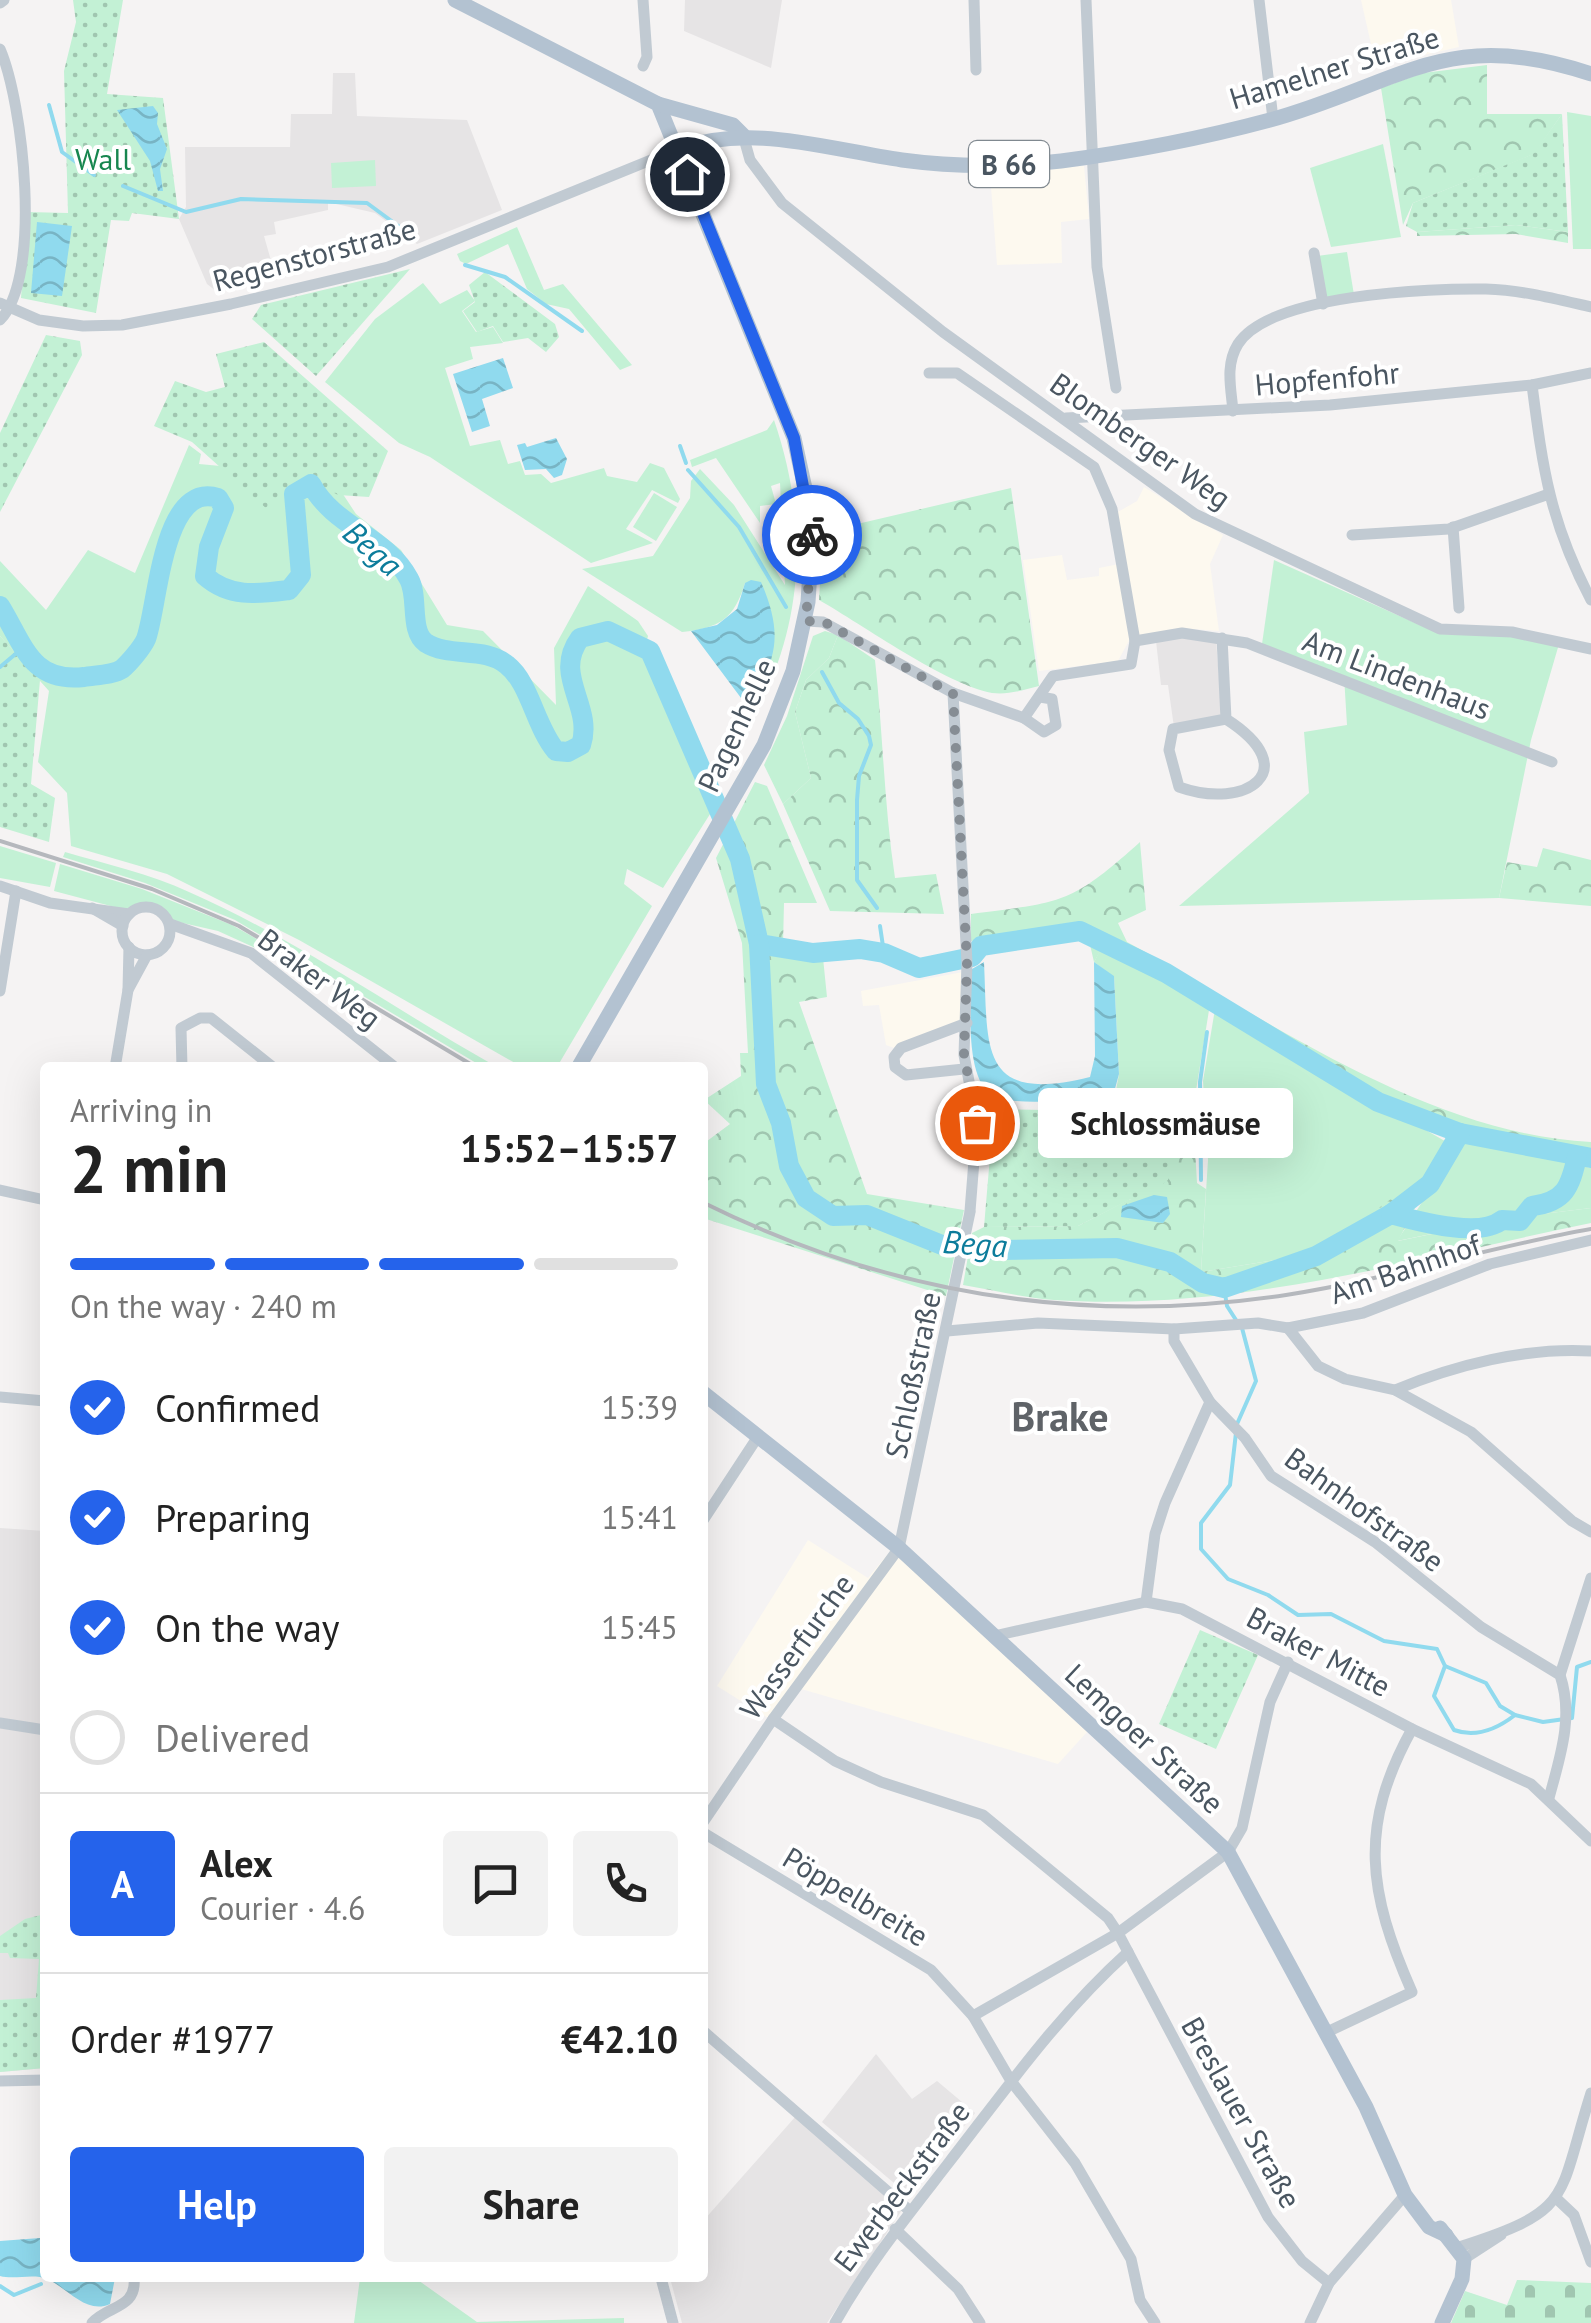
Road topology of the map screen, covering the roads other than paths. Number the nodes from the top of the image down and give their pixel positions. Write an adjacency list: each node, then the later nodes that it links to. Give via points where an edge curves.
1 (454, 0): 10 (main road, B 66)
2 (643, 0): 7 (street)
3 (974, 0): 8 (street)
4 (1086, 0): 14 (street)
5 (1259, 0): 11 (street)
6 (0, 49): 17 (street, via 25,157 23,248)
7 (643, 66)
8 (976, 70)
9 (1591, 74): 11 (main road, Hamelner Straße / B 66, via 1520,57 1436,60)
10 (658, 104): 12 (main road, B 66, via 733,125); 13 (main road, Pagenhelle)
11 (1272, 120): 14 (main road, Hamelner Straße / B 66)
12 (744, 135): 13 (main road, Hamelner Straße / B 66); 14 (main road, Hamelner Straße / B 66, via 944,164); 25 (street, Blomberger Weg, via 750,160 782,203 943,332)
13 (678, 150): 17 (street, Regenstorstraße, via 388,266 316,284 122,325 71,325); 31 (main road, Pagenhelle, via 794,438 813,525)
14 (1089, 156): 23 (street)
15 (1314, 253): 16 (street)
16 (1322, 304): 18 (street, via 1485,289); 24 (street, via 1279,316 1239,342 1228,368)
17 (4, 306): 19 (street)
18 (1591, 307)
19 (0, 320)
20 (928, 373): 33 (street, via 958,374 1094,467 1112,509)
21 (1591, 373): 22 (street, Hopfenfohr)
22 (1532, 385): 24 (street, Hopfenfohr); 26 (street)
23 (1116, 388)
24 (1233, 411): 25 (street, Hopfenfohr)
25 (1066, 418): 34 (street, Blomberger Weg, via 1166,496 1440,629 1512,632)
26 (1546, 495): 27 (street); 29 (street)
27 (1452, 527): 28 (street); 30 (street)
28 (1352, 535)
29 (1591, 600)
30 (1459, 608)
31 (806, 621): 35 (street, via 824,622); 53 (main road, Pagenhelle, via 787,688 743,785)
32 (1222, 638): 33 (street, Am Lindenhaus, via 1182,633); 38 (street); 39 (street, Am Lindenhaus)
33 (1135, 641): 36 (street, via 1131,664 1053,676)
34 (1591, 648)
35 (953, 694): 37 (street); 48 (street, Schloßstraße)
36 (1040, 697): 37 (street); 37 (street, via 1052,699 1056,725 1044,732)
37 (1024, 718)
38 (1226, 720): 38 (street, via 1256,738 1264,772 1244,792 1206,796 1179,787 1169,750 1173,730)
39 (1552, 762)
40 (0, 886): 41 (street, Braker Weg)
41 (16, 891): 42 (street, Braker Weg); 47 (street)
42 (126, 920): 43 (street, Braker Weg, via 142,907 156,908); 44 (street)
43 (169, 931): 45 (street, via 161,950); 52 (street, Braker Weg, via 210,936 252,952)
44 (128, 947): 45 (street); 46 (street)
45 (147, 955): 46 (street)
46 (128, 990): 49 (street)
47 (0, 991)
48 (965, 1023): 54 (street, Schloßstraße); 54 (street, via 901,1048 894,1062 906,1075)
49 (115, 1062)
50 (182, 1062): 51 (street, via 181,1028 200,1018 211,1018)
51 (266, 1062)
52 (389, 1062)
53 (582, 1062)
54 (964, 1069): 60 (street, Schloßstraße, via 977,1123 970,1212)
55 (0, 1190): 56 (street)
56 (40, 1199)
57 (1591, 1240): 58 (street, Am Bahnhof, via 1490,1264 1363,1313)
58 (1288, 1328): 59 (street, Am Bahnhof, via 1258,1322); 62 (street, via 1318,1366)
59 (1174, 1330): 60 (street, via 1038,1323); 66 (street, Bahnhofstraße)
60 (947, 1331): 70 (street, Schloßstraße)
61 (1591, 1351): 62 (street, via 1527,1354)
62 (1395, 1390): 69 (street, via 1471,1432)
63 (0, 1397): 65 (street)
64 (708, 1397): 67 (main road, Lemgoer Straße)
65 (40, 1401)
66 (1210, 1402): 72 (street, via 1164,1503); 75 (street, Bahnhofstraße, via 1271,1476 1375,1542 1480,1627)
67 (757, 1438): 68 (street); 70 (main road, Lemgoer Straße)
68 (708, 1513)
69 (1591, 1532)
70 (899, 1548): 73 (main road, Lemgoer Straße); 76 (street, Wasserfurche)
71 (1591, 1578): 75 (street)
72 (1146, 1602): 73 (street, Braker Mitte); 74 (street, Braker Mitte, via 1182,1610)
73 (994, 1636): 84 (main road, Lemgoer Straße)
74 (1288, 1662): 79 (street, Braker Mitte); 84 (street, via 1270,1702 1242,1828)
75 (1560, 1675): 80 (street, via 1566,1728)
76 (773, 1718): 81 (street, Wasserfurche); 85 (street, via 835,1761 984,1814)
77 (0, 1723): 78 (street)
78 (40, 1729)
79 (1412, 1729): 80 (street, Braker Mitte); 88 (street, via 1390,1768 1372,1853 1385,1930 1412,1992)
80 (1549, 1798): 83 (street, Braker Mitte)
81 (708, 1815)
82 (708, 1836): 87 (street, Pöppelbreite, via 930,1970)
83 (1591, 1841)
84 (1228, 1852): 85 (street); 88 (main road, Lemgoer Straße)
85 (1118, 1933): 86 (street); 87 (street)
86 (1128, 1952): 91 (street, Ewerbeckstraße, via 1090,1986); 102 (street, Breslauer Straße, via 1268,2217)
87 (973, 2016): 91 (street)
88 (1324, 2033): 94 (main road, Lemgoer Straße)
89 (708, 2035): 96 (street)
90 (40, 2078): 92 (street)
91 (1011, 2080): 96 (street, Ewerbeckstraße); 107 (street, via 1075,2163 1131,2258 1140,2300)
92 (0, 2081)
93 (1591, 2093): 95 (street)
94 (1405, 2195): 98 (main road, Lemgoer Straße); 102 (street)
95 (1557, 2198): 98 (street); 99 (street, via 1574,2215)
96 (910, 2211): 97 (street, Ewerbeckstraße)
97 (896, 2229): 105 (street, Ewerbeckstraße); 106 (street, via 958,2289)
98 (1461, 2253): 109 (main road, via 1462,2279)
99 (1591, 2262)
100 (134, 2282): 103 (street, via 126,2304)
101 (663, 2282): 104 (street)
102 (1328, 2283): 108 (street)
103 (94, 2320)
104 (673, 2323)
105 (835, 2323)
106 (980, 2323)
107 (1156, 2323)
108 (1310, 2323)
109 (1442, 2323)

